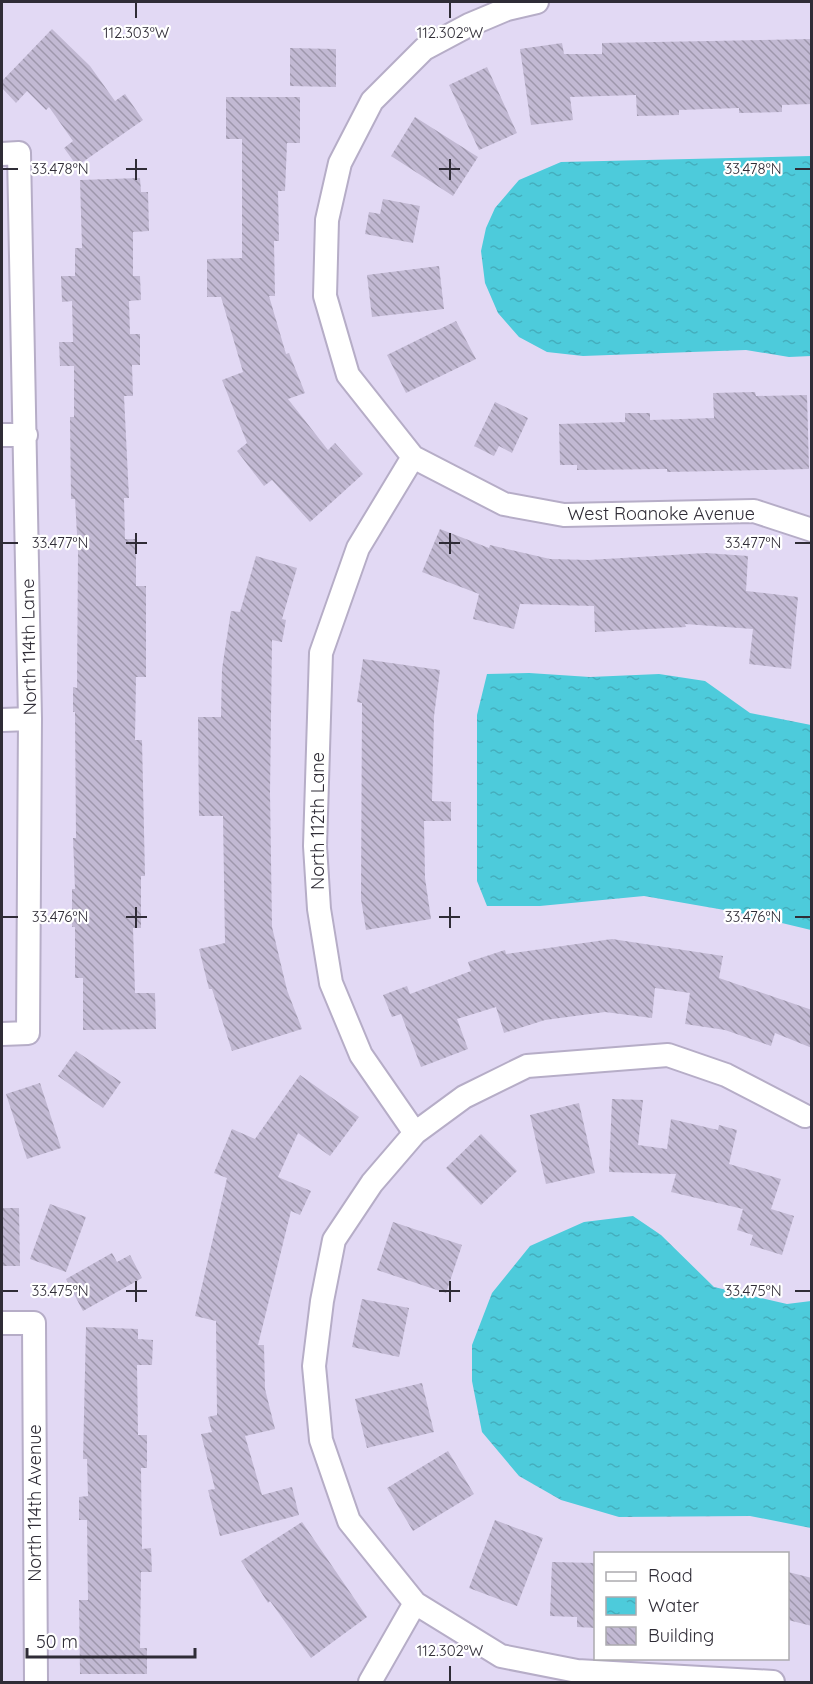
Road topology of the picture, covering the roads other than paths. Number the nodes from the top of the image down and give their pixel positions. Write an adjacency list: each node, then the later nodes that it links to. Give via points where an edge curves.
1 (537, 2): 5 (street, via 507,9 424,49 372,101 340,163 327,220 325,296 348,375)
2 (10, 154): 4 (street, North 114th Lane)
3 (2, 435): 4 (street)
4 (26, 435): 7 (street, North 114th Lane)
5 (413, 457): 6 (street, West Roanoke Avenue, via 504,504 564,515 754,511); 11 (street, North 112th Lane, via 358,548 321,653 315,846 319,909 331,983 361,1055)
6 (812, 530)
7 (30, 719): 8 (street); 9 (street, North 114th Lane, via 28,1033)
8 (2, 720)
9 (2, 1034)
10 (805, 1116): 11 (street, via 726,1075 668,1055 527,1066 464,1097)
11 (415, 1132): 13 (street, via 372,1183 334,1240 314,1366 321,1440 349,1521)
12 (2, 1323): 14 (street, North 114th Avenue, via 34,1323)
13 (415, 1603): 15 (street); 16 (street, via 501,1656 576,1671)
14 (36, 1683)
15 (370, 1683)
16 (773, 1683)

